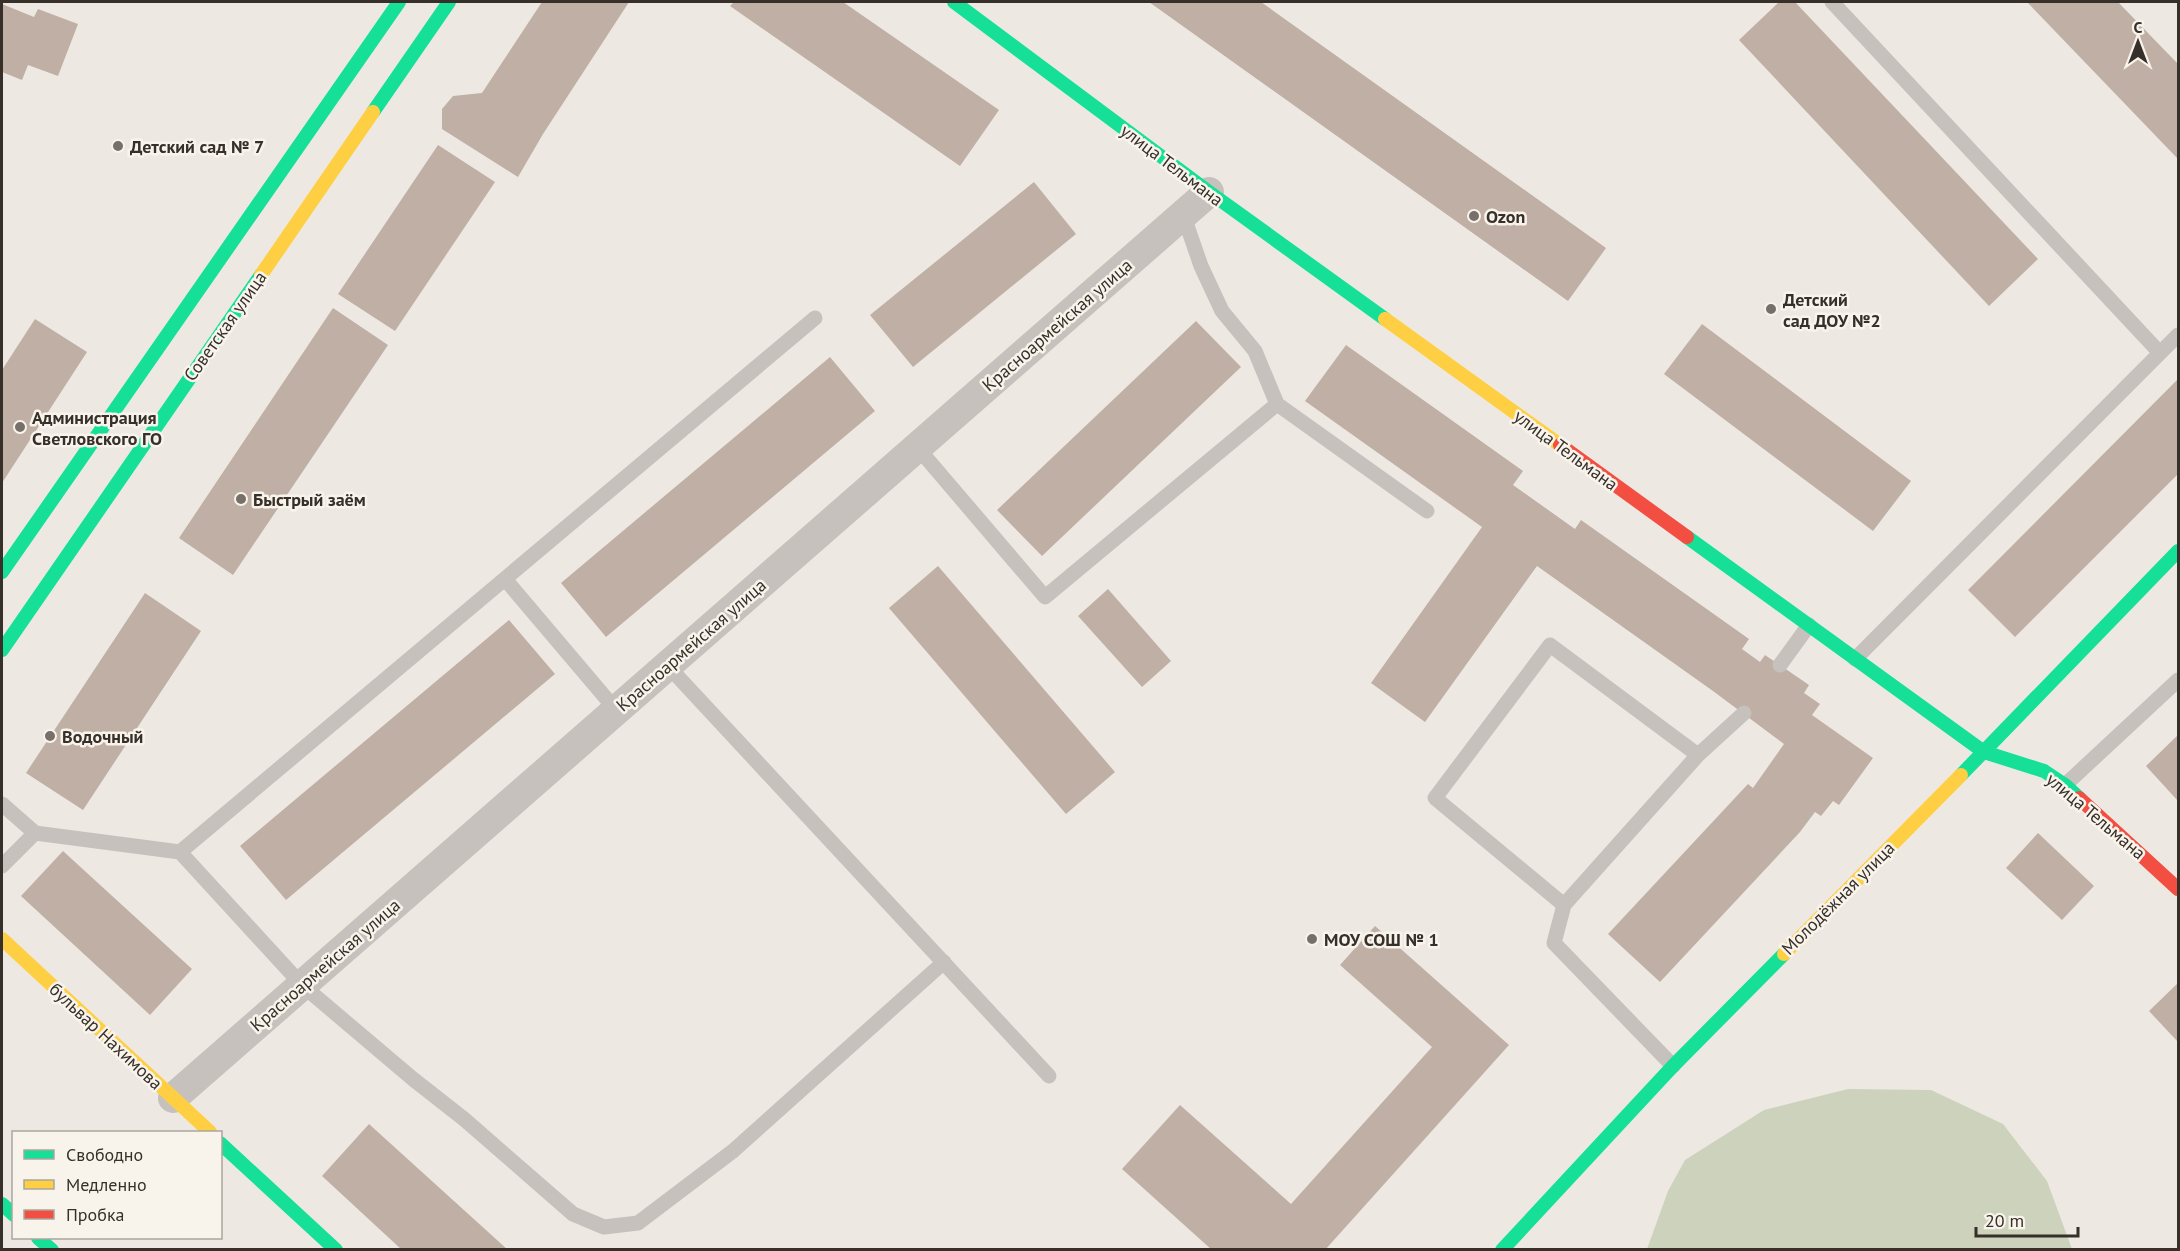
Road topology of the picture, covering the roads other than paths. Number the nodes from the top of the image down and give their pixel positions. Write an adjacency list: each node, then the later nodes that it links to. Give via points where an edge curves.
1 (399, 2): 14 (street)
2 (449, 2): 17 (street, Советская улица)
3 (954, 2): 5 (street, улица Тельмана)
4 (1832, 2): 9 (lane)
5 (1209, 192): 6 (street, Красноармейская улица); 16 (street, улица Тельмана)
6 (1183, 214): 10 (lane, via 1222,311 1255,351); 11 (street, Красноармейская улица)
7 (815, 318): 15 (lane)
8 (2178, 335): 9 (lane)
9 (2160, 353): 18 (lane)
10 (1277, 404): 11 (lane, via 1045,597); 12 (lane)
11 (917, 447): 19 (street, Красноармейская улица)
12 (1428, 511)
13 (2178, 551): 24 (street, Молодёжная улица)
14 (2, 572)
15 (505, 579): 22 (lane); 29 (lane)
16 (1809, 626): 18 (street, улица Тельмана); 20 (lane)
17 (2, 650)
18 (1855, 659): 24 (street, улица Тельмана)
19 (667, 665): 22 (street, Красноармейская улица); 34 (lane)
20 (1780, 665)
21 (2178, 680): 26 (lane)
22 (616, 710): 35 (street, Красноармейская улица)
23 (1744, 713): 25 (lane)
24 (1984, 752): 26 (street, улица Тельмана, via 2044,771); 36 (street, Молодёжная улица)
25 (1698, 755): 32 (lane); 32 (lane, via 1550,645 1435,798)
26 (2065, 785): 31 (street, улица Тельмана)
27 (2, 804): 28 (lane)
28 (35, 833): 29 (lane); 30 (lane)
29 (180, 852): 35 (lane)
30 (2, 866)
31 (2176, 881)
32 (1564, 905): 36 (lane, via 1554,943)
33 (2, 939): 38 (street, бульвар Нахимова)
34 (944, 962): 35 (lane, via 733,1151 638,1223 604,1227 573,1214); 37 (lane)
35 (302, 985): 38 (street, Красноармейская улица)
36 (1673, 1066): 44 (street, Молодёжная улица)
37 (1049, 1076)
38 (173, 1098): 39 (street, бульвар Нахимова)
39 (209, 1131)
40 (222, 1145): 43 (street)
41 (39, 1239): 42 (street)
42 (52, 1250)
43 (336, 1250)
44 (1502, 1250)

